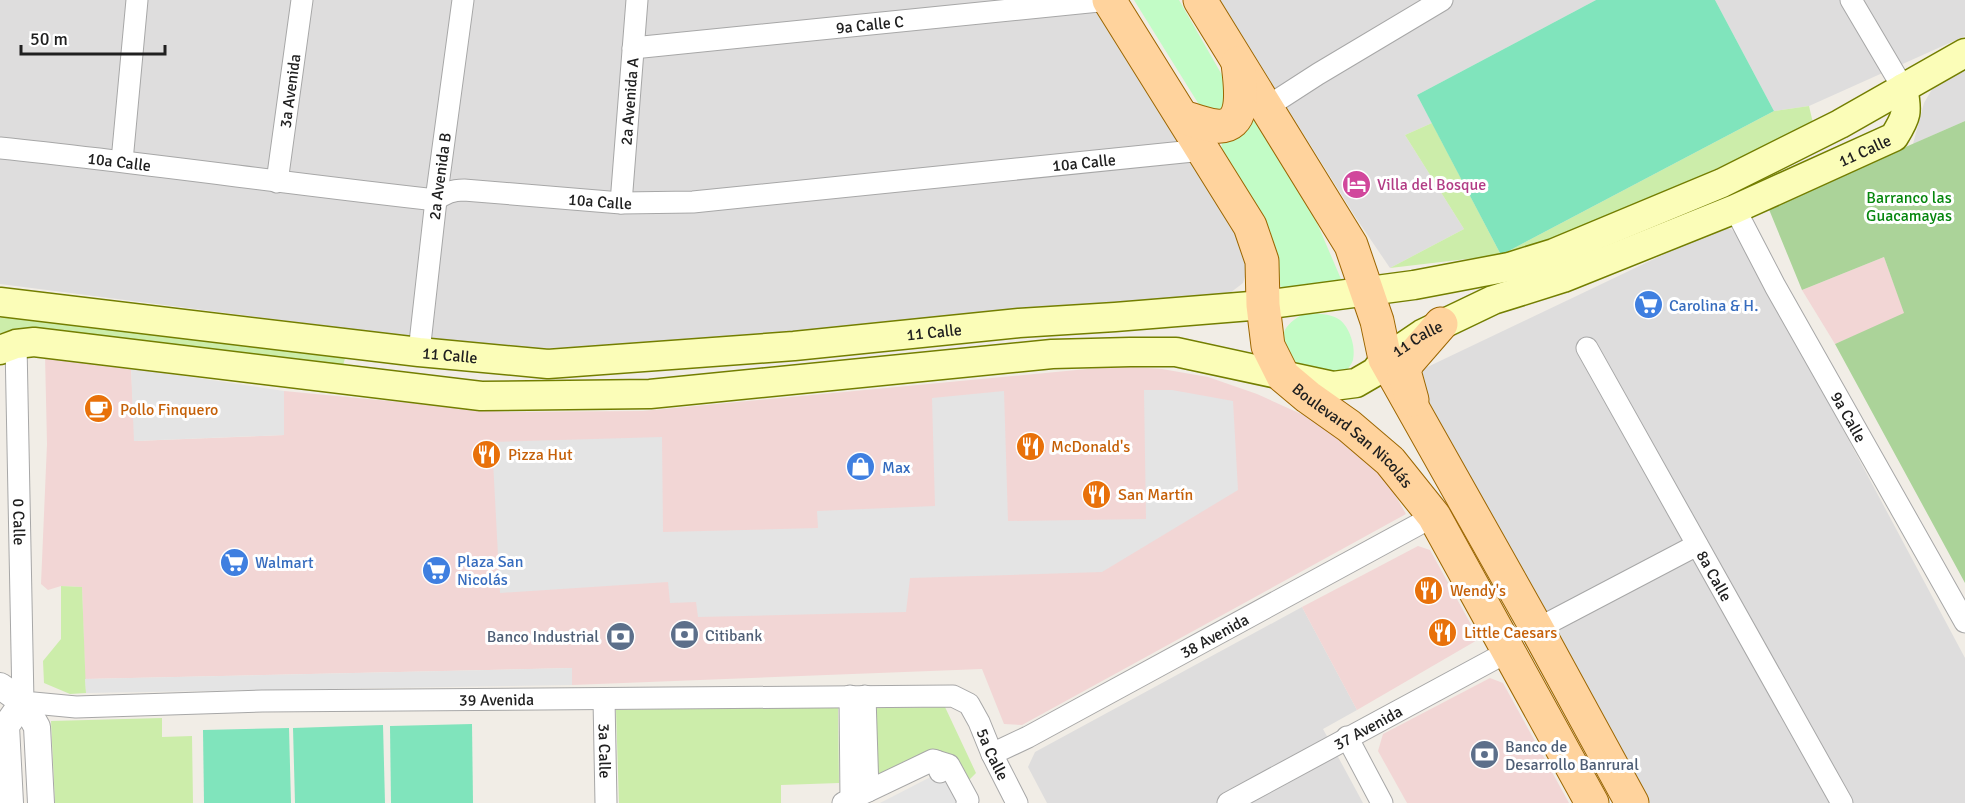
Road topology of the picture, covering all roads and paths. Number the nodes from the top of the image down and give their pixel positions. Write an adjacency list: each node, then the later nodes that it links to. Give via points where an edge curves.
1 (137, 0): 17 (street)
2 (302, 0): 18 (street, 3a Avenida)
3 (463, 0): 19 (street, 2a Avenida B)
4 (637, 0): 9 (street, 2a Avenida A)
5 (1109, 0): 9 (street, 9a Calle C); 14 (main road, Boulevard San Nicolás)
6 (1200, 0): 11 (main road)
7 (1442, 0): 13 (street)
8 (1851, 0): 12 (street)
9 (633, 48): 20 (street, 2a Avenida A)
10 (1965, 53): 12 (main road)
11 (1238, 60): 13 (main road); 14 (main road, via 1240,105 1233,120 1214,126)
12 (1903, 87): 21 (main road, 11 Calle, via 1907,108 1893,137); 22 (main road, 11 Calle, via 1722,183 1554,253 1466,276)
13 (1267, 107): 22 (main road, via 1351,245)
14 (1183, 117): 16 (main road, Boulevard San Nicolás)
15 (0, 148): 17 (street, 10a Calle)
16 (1203, 150): 20 (street, 10a Calle, via 693,202); 23 (main road, Boulevard San Nicolás, via 1250,226 1262,261)
17 (122, 161): 18 (street, 10a Calle)
18 (277, 182): 19 (street, 10a Calle)
19 (436, 200): 20 (street, 10a Calle, via 454,190); 28 (street, 2a Avenida B)
20 (621, 203)
21 (1735, 209): 25 (main road, 11 Calle, via 1563,278 1493,300); 34 (street, 9a Calle)
22 (1368, 290): 23 (main road, 11 Calle); 29 (main road)
23 (1263, 305): 28 (main road, 11 Calle, via 549,364); 30 (main road, Boulevard San Nicolás, via 1268,345)
24 (7, 306): 28 (main road, 11 Calle)
25 (1441, 324): 29 (main road, 11 Calle); 31 (main road, via 1404,371)
26 (8, 347): 30 (main road, 11 Calle, via 34,342 481,396 650,394 1074,353 1176,352); 40 (street, 0 Calle)
27 (1587, 348): 33 (street, 8a Calle)
28 (419, 352)
29 (1385, 359): 30 (main road, 11 Calle, via 1375,372 1356,383 1333,386); 31 (main road)
30 (1283, 376): 32 (main road, Boulevard San Nicolás, via 1390,461)
31 (1418, 418): 35 (main road)
32 (1434, 516): 36 (main road, Boulevard San Nicolás); 43 (street, 38 Avenida)
33 (1697, 545): 35 (street); 54 (street, 8a Calle)
34 (1965, 622)
35 (1537, 628): 53 (main road)
36 (1509, 651): 42 (street, 37 Avenida); 52 (main road, Boulevard San Nicolás)
37 (0, 686): 40 (street, 0 Calle)
38 (857, 696): 39 (street, 39 Avenida); 41 (street, 39 Avenida, via 953,696); 44 (street)
39 (604, 699): 40 (street, 39 Avenida, via 261,701 76,707); 47 (street, 3a Calle)
40 (23, 702): 45 (street, via 6,726); 46 (street, 0 Calle, via 37,728)
41 (969, 704): 43 (street, 5a Calle)
42 (1347, 738): 50 (street, 37 Avenida); 51 (street)
43 (992, 754): 49 (street, 5a Calle)
44 (854, 798): 48 (street, via 933,760 938,767 949,765)
45 (10, 803)
46 (41, 803)
47 (606, 803)
48 (967, 803)
49 (1017, 803)
50 (1228, 803)
51 (1382, 803)
52 (1592, 803)
53 (1632, 803)
54 (1842, 803)

